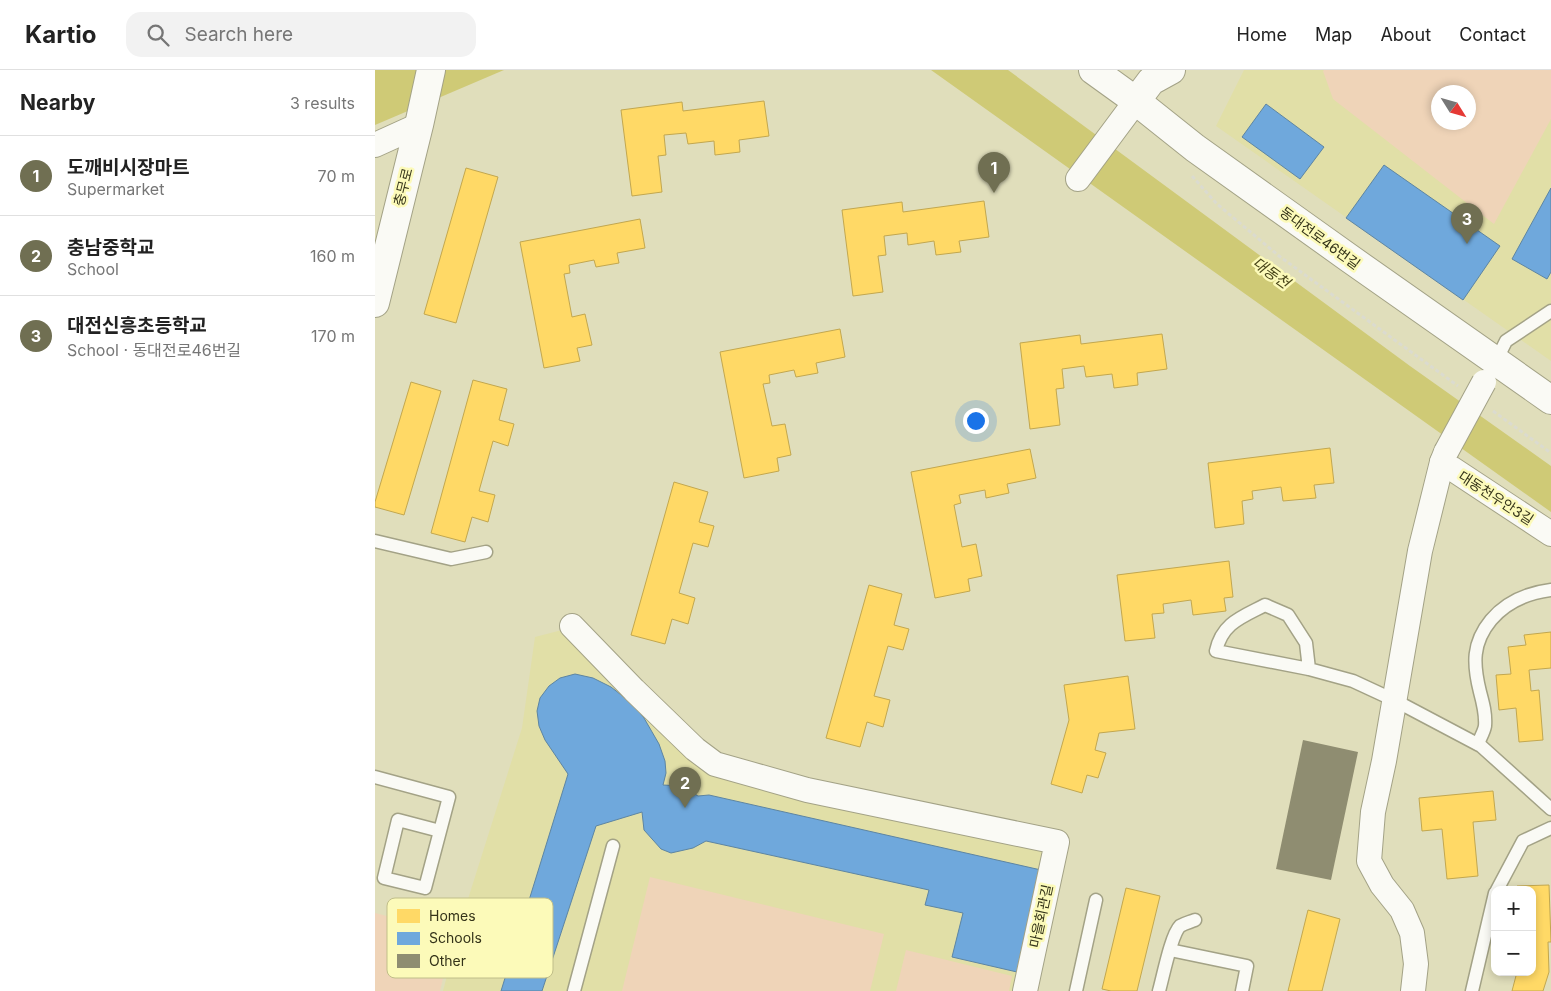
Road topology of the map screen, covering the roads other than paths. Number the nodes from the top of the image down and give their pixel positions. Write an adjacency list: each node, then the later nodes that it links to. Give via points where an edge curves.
1 (431, 70): 4 (street, 충무로)
2 (1093, 70): 3 (street, 동대전로46번길)
3 (1147, 88): 6 (street); 9 (street, 동대전로46번길, via 1195,148 1349,258)
4 (419, 125): 5 (street); 7 (street, 충무로)
5 (375, 145)
6 (1078, 179)
7 (375, 303)
8 (1551, 311): 9 (lane, via 1506,341)
9 (1490, 371): 10 (street, 동대전로46번길); 11 (street, bridge)
10 (1551, 400)
11 (1444, 457): 12 (street, 대동천우안3길); 18 (street, via 1420,551)
12 (1551, 534)
13 (375, 541): 14 (lane, via 451,559)
14 (486, 552)
15 (1551, 590): 19 (lane, via 1531,593 1500,609 1482,631 1475,652 1485,728)
16 (572, 626): 31 (street, 마을회관길, via 641,697 715,764 807,790 1057,842)
17 (1309, 669): 17 (lane, via 1216,652 1219,638 1234,621 1265,605 1288,615 1305,643); 18 (lane, via 1353,682)
18 (1395, 700): 19 (lane); 35 (street, via 1373,812 1369,861 1403,910 1412,933 1416,964)
19 (1478, 744): 21 (lane)
20 (375, 776): 23 (lane, via 449,798)
21 (1551, 809)
22 (1551, 828): 25 (lane, via 1523,841)
23 (440, 831): 23 (lane, via 398,820 383,878 425,888)
24 (613, 846): 30 (lane)
25 (1499, 886)
26 (1096, 900): 32 (lane)
27 (1491, 911): 36 (lane)
28 (1195, 920): 29 (lane, via 1179,927)
29 (1170, 950): 33 (lane); 34 (lane, via 1247,966)
30 (574, 991)
31 (1025, 991)
32 (1075, 991)
33 (1159, 991)
34 (1242, 991)
35 (1413, 991)
36 (1472, 991)

